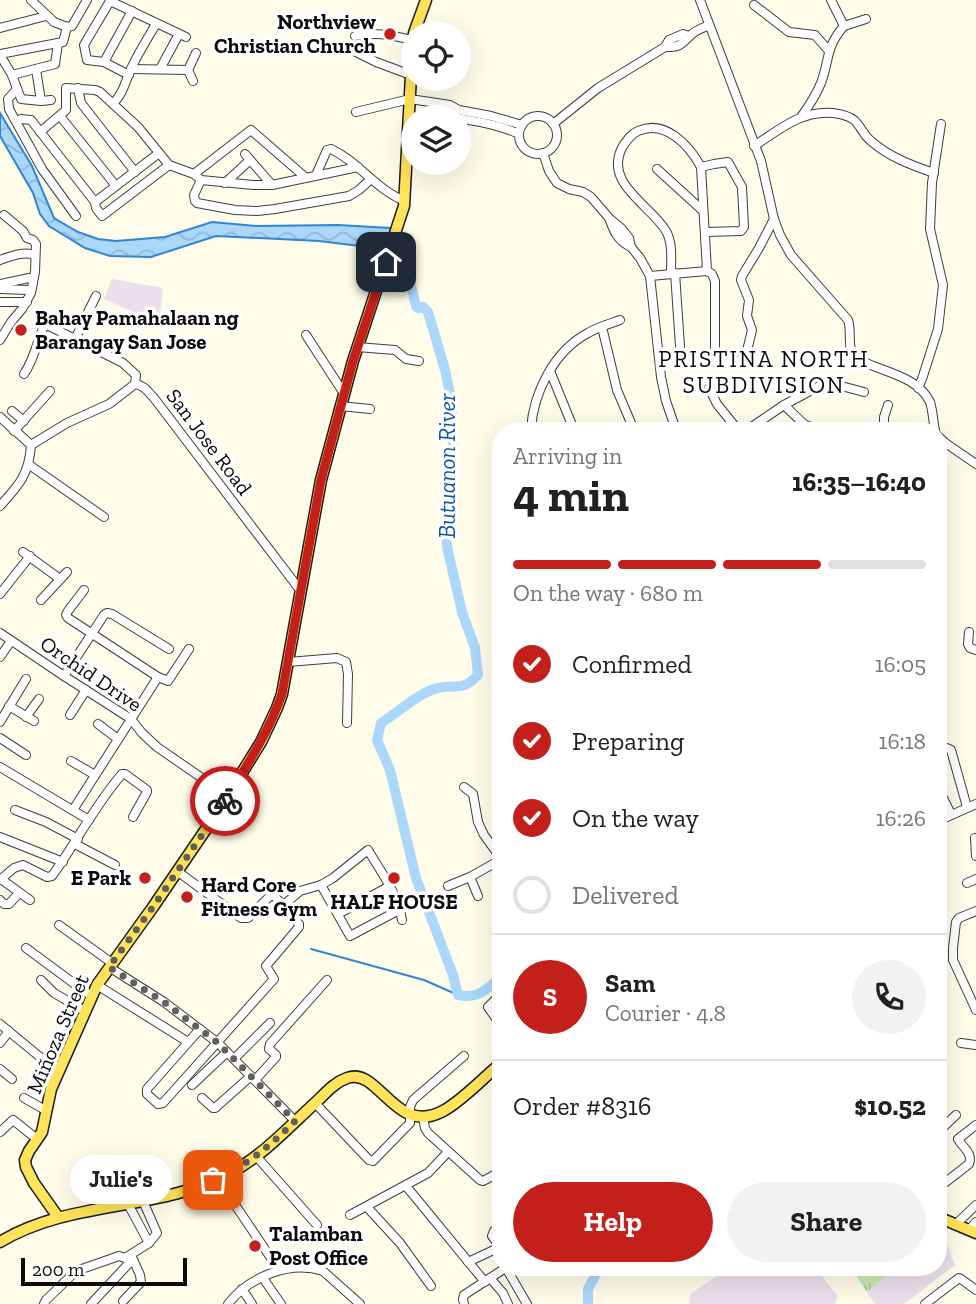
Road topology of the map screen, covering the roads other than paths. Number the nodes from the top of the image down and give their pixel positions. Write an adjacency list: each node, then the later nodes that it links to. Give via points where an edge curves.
1 (31, 0): 8 (street)
2 (88, 0): 14 (street)
3 (426, 0): 10 (main road)
4 (699, 0): 12 (street)
5 (831, 0): 13 (street)
6 (754, 5): 20 (street, via 789,32 815,35)
7 (132, 11): 11 (street); 23 (street); 23 (street, via 110,2 85,46 87,60)
8 (46, 16): 14 (street); 15 (street)
9 (866, 19): 13 (street)
10 (418, 21)
11 (156, 24): 25 (street, via 182,36); 28 (street)
12 (709, 25): 45 (street, via 598,88); 49 (street)
13 (844, 26): 20 (street)
14 (67, 27): 18 (street, via 63,42)
15 (0, 28)
16 (355, 36): 17 (street)
17 (401, 37)
18 (58, 43): 22 (street); 24 (street, via 55,64)
19 (346, 47): 27 (street)
20 (829, 51): 42 (street, via 821,82)
21 (196, 53): 26 (street)
22 (0, 55): 29 (street)
23 (104, 62): 28 (street)
24 (36, 69): 29 (street); 36 (street)
25 (160, 69): 26 (street); 28 (street)
26 (188, 70): 30 (street)
27 (401, 71)
28 (130, 72): 37 (street)
29 (12, 75): 32 (street)
30 (193, 80)
31 (78, 88): 37 (street, via 100,92); 41 (street, via 65,88 66,110); 56 (street, via 81,103)
32 (17, 89): 36 (street, via 23,100); 70 (street, via 8,99 9,109 42,169)
33 (410, 91): 34 (main road, Miñoza Street)
34 (410, 99): 38 (main road, Miñoza Street); 39 (street); 40 (street)
35 (51, 100): 36 (street)
36 (41, 101)
37 (113, 104): 50 (street)
38 (410, 105)
39 (450, 105)
40 (356, 112)
41 (60, 116): 48 (street); 65 (street)
42 (801, 117): 49 (street); 57 (street, via 826,113 852,118 881,148)
43 (471, 118): 47 (street)
44 (21, 119): 48 (street, via 32,120)
45 (553, 124): 47 (street, via 534,116); 51 (street, via 556,141)
46 (941, 124): 57 (street)
47 (520, 129): 51 (street, via 522,145)
48 (40, 132): 66 (street)
49 (754, 146): 71 (street)
50 (159, 153): 52 (street); 56 (street)
51 (543, 153): 77 (street, via 557,183 591,197 609,218 616,236 631,247)
52 (169, 165): 60 (street); 66 (street, via 104,215)
53 (358, 167): 59 (street); 59 (street, via 331,149); 62 (street)
54 (701, 167): 68 (street); 72 (street, via 728,162 742,187 741,231); 76 (street, via 694,154 667,130 636,132 620,152 618,169 625,185 667,233)
55 (657, 169): 68 (street)
56 (135, 172): 65 (street)
57 (934, 173): 98 (street, via 930,229 943,285 938,329)
58 (407, 175): 67 (main road, Miñoza Street)
59 (316, 176): 61 (street)
60 (198, 177): 61 (street, via 251,130); 62 (street, via 194,195 200,204 257,211 349,196); 63 (street)
61 (305, 177): 64 (street)
62 (371, 179): 67 (street, via 385,196)
63 (225, 183): 64 (street); 64 (street, via 248,157)
64 (272, 185)
65 (116, 186): 66 (street)
66 (95, 202)
67 (404, 204): 91 (main road, Miñoza Street)
68 (702, 210): 72 (street)
69 (4, 215): 73 (street, via 33,240)
70 (76, 216)
71 (774, 219): 93 (street, via 742,276 752,330 746,355); 98 (street, via 791,255 848,320 853,356)
72 (706, 232): 75 (street)
73 (35, 255): 74 (street); 85 (street)
74 (0, 260)
75 (707, 271): 76 (street); 76 (street, via 715,281 715,357 711,362 681,361)
76 (673, 273): 77 (street)
77 (650, 275): 112 (street, via 661,377)
78 (29, 278): 80 (street)
79 (0, 284): 80 (street)
80 (17, 285): 81 (street); 82 (street)
81 (0, 289)
82 (28, 290)
83 (96, 296): 89 (street)
84 (0, 302): 85 (street)
85 (27, 302): 90 (street)
86 (620, 320): 87 (street)
87 (602, 327): 94 (street, via 577,340); 111 (street, via 617,390)
88 (306, 335): 100 (street)
89 (75, 339): 95 (street, via 45,324); 96 (street, via 122,363 136,375)
90 (0, 340)
91 (357, 347): 92 (street, via 395,350 406,359); 100 (main road, Miñoza Street)
92 (419, 361)
93 (738, 362)
94 (550, 371): 109 (street); 110 (street)
95 (24, 374)
96 (135, 384): 120 (street, San Jose Road, via 109,404); 128 (street, San Jose Road, via 154,398)
97 (709, 388): 113 (street)
98 (918, 388): 117 (street, via 930,403)
99 (50, 391): 108 (street)
100 (344, 392): 104 (main road, Miñoza Street)
101 (864, 392): 102 (street, via 823,384)
102 (785, 405): 114 (street); 115 (street)
103 (888, 405): 116 (street)
104 (340, 406): 105 (street); 128 (main road, Miñoza Street)
105 (370, 408)
106 (12, 411): 108 (street)
107 (0, 417): 118 (street)
108 (24, 421): 118 (street)
109 (533, 422)
110 (571, 422)
111 (631, 422)
112 (673, 422)
113 (732, 422)
114 (759, 422)
115 (802, 422)
116 (884, 422)
117 (934, 422)
118 (14, 431): 120 (street)
119 (947, 443): 122 (street)
120 (31, 445): 121 (street)
121 (29, 464): 123 (street, via 21,482); 124 (street)
122 (976, 464)
123 (0, 506)
124 (104, 517)
125 (66, 572): 126 (street)
126 (60, 579): 129 (street, via 27,554); 130 (street)
127 (85, 590): 133 (street, via 66,615)
128 (300, 590): 139 (main road, Miñoza Street)
129 (0, 594)
130 (41, 600)
131 (969, 632): 137 (street, via 968,644)
132 (0, 633): 134 (street, Orchid Drive)
133 (92, 634): 135 (street, via 107,613); 140 (street); 141 (street)
134 (11, 641): 138 (street); 140 (street, Orchid Drive)
135 (169, 649)
136 (189, 649): 141 (street, via 168,681)
137 (976, 650)
138 (0, 657)
139 (288, 662): 149 (street, via 337,657 346,662); 159 (main road, Miñoza Street, via 274,716)
140 (64, 676): 143 (street, Orchid Drive)
141 (158, 677): 147 (street)
142 (26, 679): 145 (street)
143 (86, 690): 146 (street); 147 (street, Orchid Drive)
144 (39, 699): 145 (street, via 30,719)
145 (9, 706): 148 (street)
146 (70, 715)
147 (131, 719): 152 (street); 159 (street, Orchid Drive, via 163,752)
148 (0, 722)
149 (347, 723)
150 (97, 724): 152 (street)
151 (0, 737): 154 (street)
152 (118, 739): 157 (street)
153 (947, 748): 160 (street)
154 (26, 755)
155 (71, 761): 157 (street)
156 (0, 767): 162 (street)
157 (95, 775): 162 (street)
158 (464, 787): 169 (street, via 473,794 478,822)
159 (228, 796): 174 (main road, Miñoza Street)
160 (972, 805): 163 (street)
161 (15, 810): 168 (street)
162 (73, 810): 165 (street)
163 (947, 816)
164 (133, 817): 165 (street, via 147,790 125,774)
165 (89, 820): 168 (street)
166 (0, 837): 171 (street)
167 (975, 838): 170 (street)
168 (76, 842): 171 (street); 173 (street)
169 (492, 847)
170 (976, 856)
171 (63, 862): 176 (street, via 52,876 23,865)
172 (492, 864): 175 (street)
173 (115, 865)
174 (177, 871): 179 (street, via 245,919 272,894 283,904 300,891); 193 (main road, Miñoza Street)
175 (470, 877): 181 (street); 183 (street)
176 (1, 879): 182 (street)
177 (976, 879): 178 (street)
178 (967, 883)
179 (321, 885): 180 (street, via 368,850); 188 (street)
180 (390, 886): 186 (street); 188 (street)
181 (448, 886)
182 (19, 893): 184 (street, via 9,904); 185 (street)
183 (478, 896)
184 (0, 900)
185 (30, 900)
186 (401, 909): 188 (street, via 350,936); 190 (street)
187 (976, 911): 198 (street, via 956,922 953,960)
188 (338, 914)
189 (291, 916): 206 (street, via 299,927 266,966 274,979)
190 (402, 920)
191 (59, 925): 193 (street)
192 (26, 948): 197 (street)
193 (110, 965): 196 (main road, Miñoza Street); 202 (street)
194 (41, 979): 199 (street, via 54,993)
195 (327, 979): 214 (street, via 270,1044 276,1057)
196 (97, 985): 197 (main road, Miñoza Street); 204 (street)
197 (91, 996): 199 (main road, Miñoza Street)
198 (976, 1010)
199 (85, 1011): 212 (main road, Miñoza Street)
200 (270, 1023): 209 (street)
201 (0, 1024): 203 (street)
202 (200, 1029): 204 (street); 206 (street)
203 (9, 1031): 205 (street); 212 (street)
204 (188, 1042): 206 (street, via 147,1089 158,1104)
205 (0, 1043)
206 (218, 1043): 209 (street)
207 (961, 1043): 208 (street)
208 (976, 1045)
209 (230, 1055): 214 (street); 216 (street)
210 (464, 1056): 222 (street, via 413,1100 410,1107)
211 (0, 1069): 215 (street)
212 (60, 1070): 220 (main road, Miñoza Street)
213 (492, 1071): 222 (main road, via 442,1112)
214 (253, 1078): 218 (street, via 215,1108); 223 (street)
215 (12, 1079)
216 (192, 1085)
217 (24, 1098): 220 (street)
218 (202, 1098)
219 (315, 1103): 222 (main road, via 335,1084 355,1077); 222 (street, via 373,1161); 223 (main road)
220 (47, 1111): 227 (main road, Miñoza Street)
221 (956, 1115): 224 (street)
222 (417, 1117): 229 (street)
223 (295, 1121): 230 (main road)
224 (947, 1124)
225 (976, 1125): 228 (street, via 958,1139)
226 (0, 1132): 227 (street, via 13,1120)
227 (37, 1139): 240 (main road, Miñoza Street, via 26,1167)
228 (973, 1151): 233 (street, via 969,1164)
229 (448, 1152): 231 (street, via 480,1180); 234 (street, via 428,1173)
230 (256, 1156): 232 (main road); 242 (street)
231 (492, 1176)
232 (217, 1178): 235 (main road); 250 (street)
233 (947, 1181)
234 (406, 1186): 238 (street); 249 (street)
235 (143, 1201): 236 (main road); 246 (street, via 157,1233)
236 (128, 1204): 240 (main road); 246 (street)
237 (976, 1205): 243 (street)
238 (367, 1207): 239 (street); 255 (street)
239 (350, 1215)
240 (58, 1217): 245 (main road)
241 (947, 1221): 243 (main road)
242 (317, 1225)
243 (956, 1225): 244 (main road)
244 (974, 1228)
245 (1, 1240)
246 (149, 1243): 248 (street)
247 (492, 1251): 249 (street)
248 (132, 1257): 258 (street, via 141,1282); 260 (street, via 119,1256 74,1272); 261 (street)
249 (468, 1262): 254 (street)
250 (279, 1270): 253 (street); 265 (street, via 323,1271)
251 (494, 1276): 254 (street)
252 (512, 1276): 268 (street)
253 (263, 1278): 256 (street); 264 (street)
254 (488, 1280): 266 (street, via 464,1295); 267 (street)
255 (431, 1286)
256 (242, 1289): 262 (street); 263 (street)
257 (976, 1290): 259 (street, via 958,1278)
258 (123, 1301)
259 (930, 1303)
260 (44, 1304)
261 (91, 1304)
262 (228, 1304)
263 (252, 1304)
264 (281, 1304)
265 (360, 1304)
266 (464, 1304)
267 (508, 1304)
268 (527, 1304)

